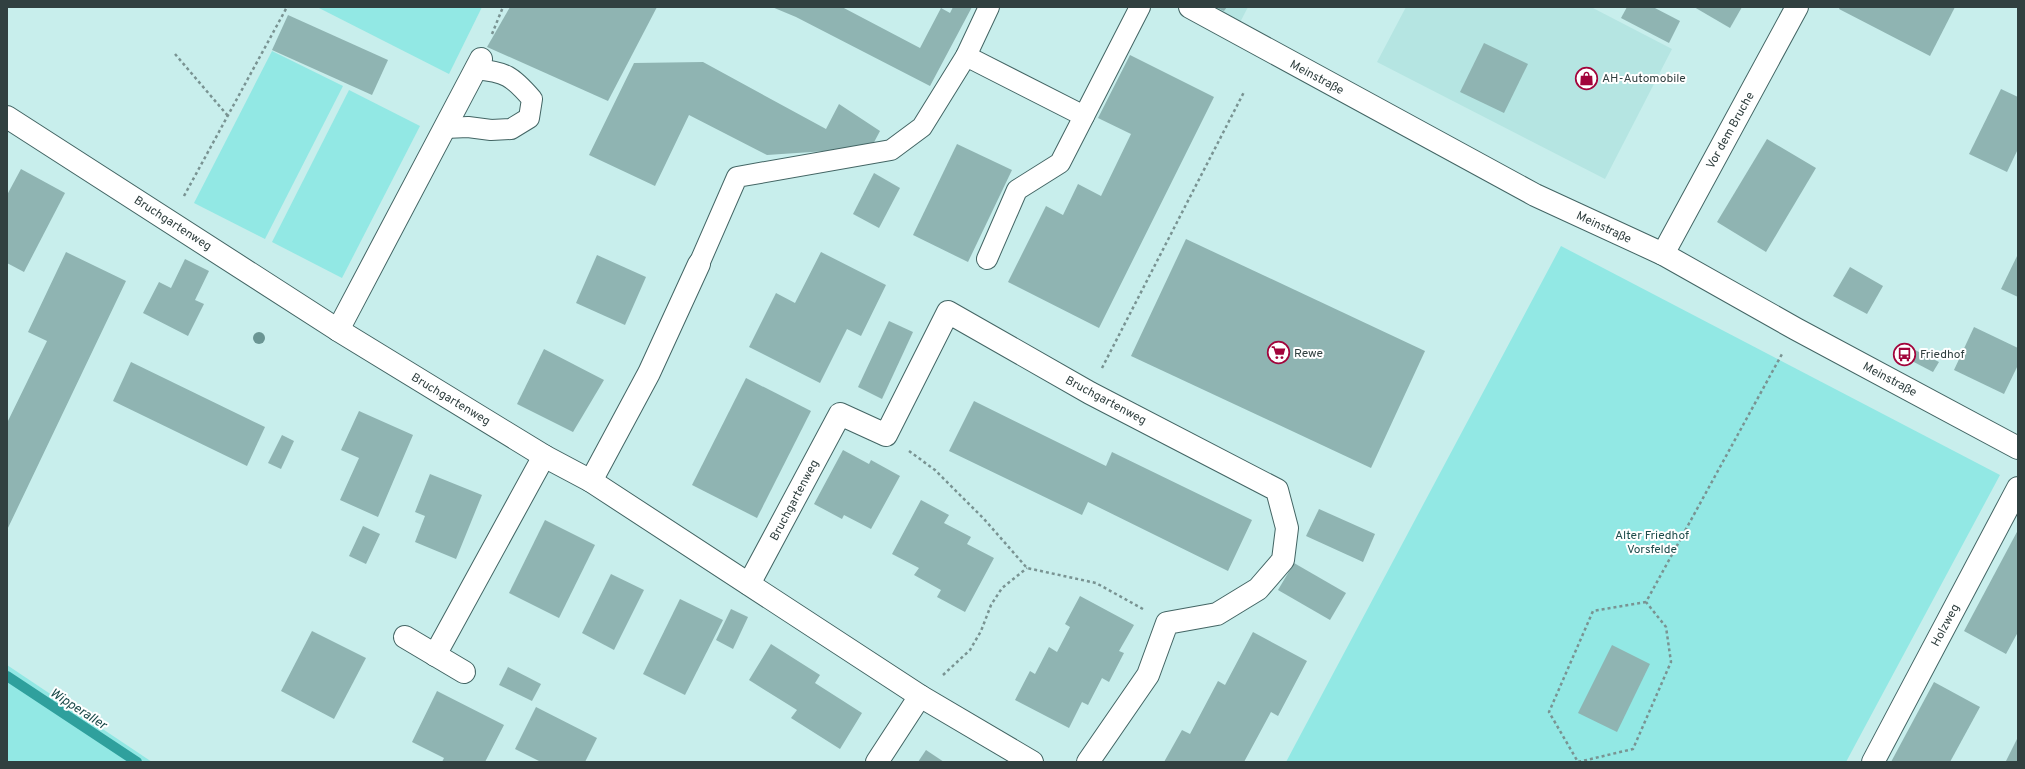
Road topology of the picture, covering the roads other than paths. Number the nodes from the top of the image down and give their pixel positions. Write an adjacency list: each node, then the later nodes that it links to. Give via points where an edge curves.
1 (989, 7): 5 (lane)
2 (1140, 7): 7 (lane)
3 (1190, 7): 10 (street, Meinstraße, via 1535,195)
4 (1797, 7): 10 (street, Vor dem Bruche)
5 (966, 56): 7 (lane); 12 (lane, via 922,127 891,150 737,177)
6 (479, 64): 9 (street); 9 (lane, via 517,81 532,99 528,118 511,129)
7 (1084, 116): 11 (lane, via 1060,163 1017,190)
8 (7, 117): 13 (street, Bruchgartenweg)
9 (445, 128): 13 (street)
10 (1663, 254): 14 (street, Meinstraße, via 1796,329)
11 (988, 259)
12 (698, 264): 16 (street, via 649,373)
13 (338, 330): 15 (street, Bruchgartenweg)
14 (2018, 448)
15 (544, 456): 16 (street, Bruchgartenweg); 20 (street)
16 (591, 481): 18 (street, Bruchgartenweg)
17 (2018, 488): 26 (street, Holzweg)
18 (749, 584): 22 (street, Bruchgartenweg); 25 (street, Bruchgartenweg, via 840,414 886,435 948,312 1090,393 1277,490 1287,528 1283,560 1258,589 1217,614 1167,623 1148,675)
19 (405, 636): 20 (street)
20 (435, 655): 21 (street)
21 (464, 672)
22 (920, 696): 23 (street); 24 (street, Bruchgartenweg)
23 (877, 762)
24 (1032, 762)
25 (1088, 762)
26 (1873, 762)

